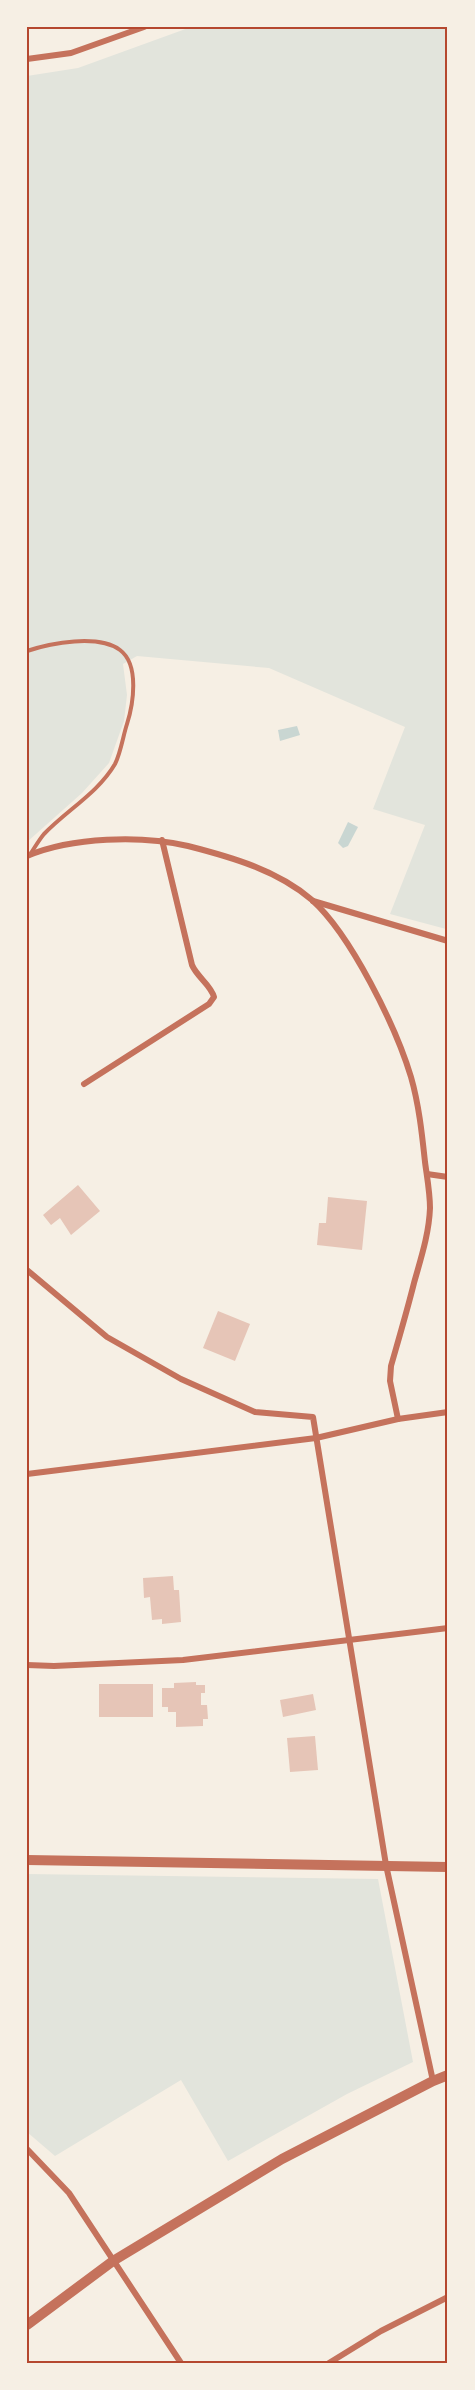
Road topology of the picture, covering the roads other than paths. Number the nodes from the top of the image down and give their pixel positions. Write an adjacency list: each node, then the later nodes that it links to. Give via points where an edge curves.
1 (144, 27): 2 (street, via 71,53)
2 (27, 59)
3 (27, 651): 5 (lane, via 94,641 120,650 128,660 132,684 129,717 115,763 93,791 43,835)
4 (162, 840): 5 (street, via 77,843); 6 (street, via 255,867); 8 (street, via 190,959 214,997)
5 (29, 855)
6 (312, 901): 7 (street); 9 (street, via 355,956 397,1042 415,1096)
7 (448, 942)
8 (84, 1084)
9 (426, 1174): 10 (street); 13 (street, via 430,1205 427,1239 391,1366)
10 (448, 1177)
11 (27, 1269): 14 (street, via 107,1337 181,1378 255,1412 313,1417)
12 (448, 1412): 13 (street)
13 (398, 1419): 14 (street)
14 (316, 1438): 15 (street); 17 (street)
15 (27, 1474)
16 (448, 1629): 17 (street)
17 (350, 1641): 18 (street, via 183,1660); 20 (street)
18 (27, 1665)
19 (27, 1860): 20 (street)
20 (386, 1865): 21 (street); 23 (street)
21 (448, 1868)
22 (448, 2076): 23 (street)
23 (433, 2081): 25 (street, via 282,2159)
24 (27, 2149): 25 (street, via 69,2193)
25 (113, 2261): 27 (street); 28 (street)
26 (448, 2296): 29 (street)
27 (27, 2325)
28 (181, 2363)
29 (329, 2363)

